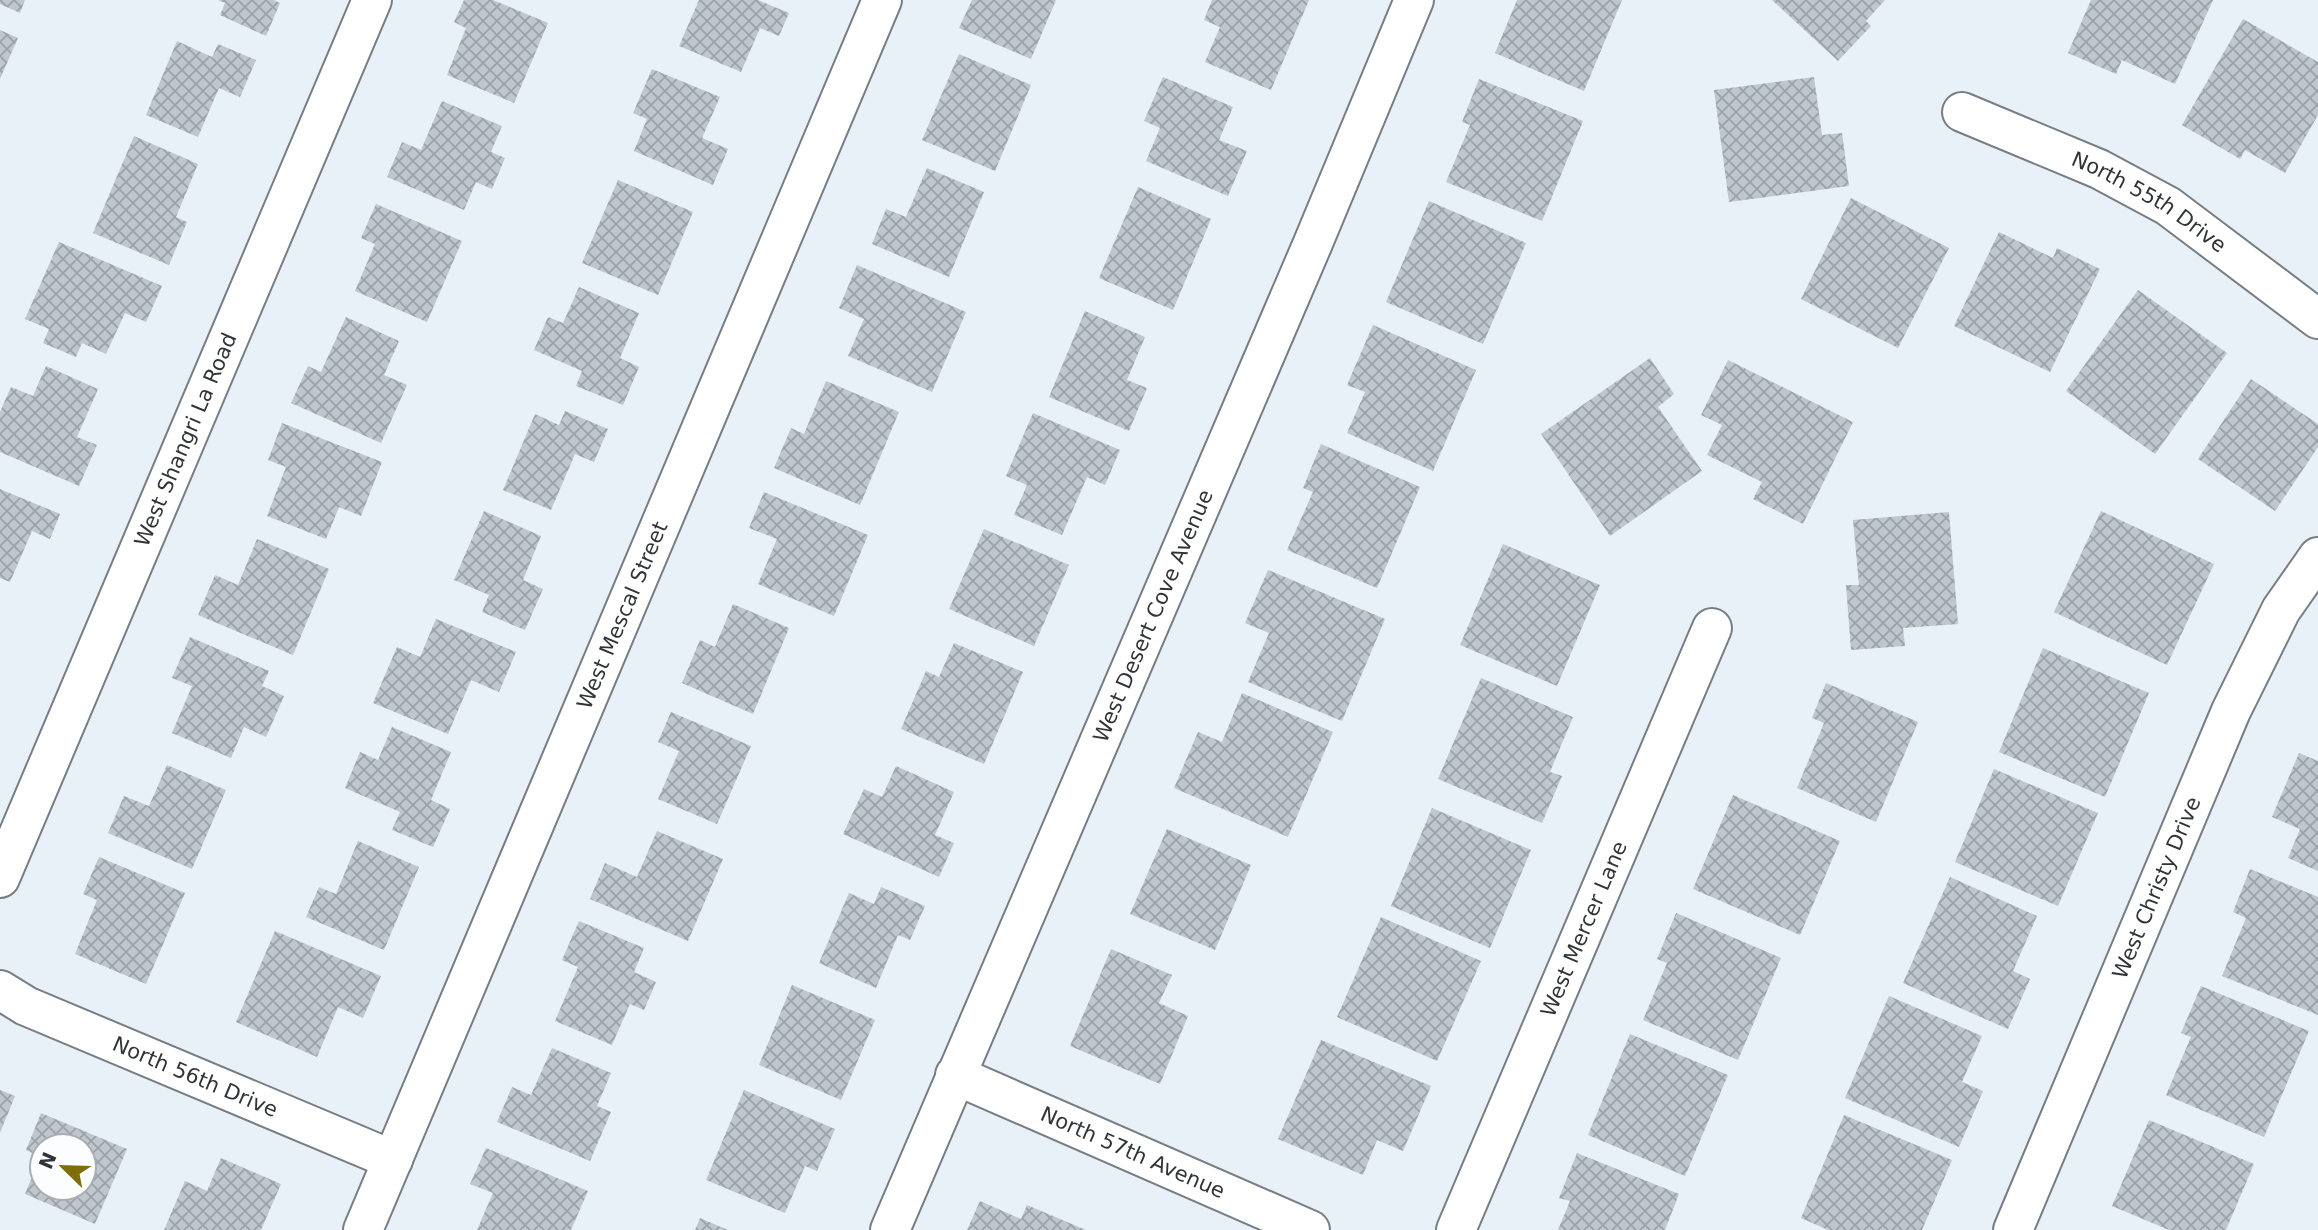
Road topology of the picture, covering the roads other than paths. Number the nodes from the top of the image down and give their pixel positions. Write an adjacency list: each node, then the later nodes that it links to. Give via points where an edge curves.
1 (372, 0): 8 (street, West Shangri La Road)
2 (882, 0): 11 (street, West Mescal Street)
3 (1414, 0): 10 (street, West Desert Cove Avenue)
4 (1962, 112): 5 (street, North 55th Drive, via 2099,169 2168,206)
5 (2318, 319)
6 (2318, 557): 16 (street, West Christy Drive, via 2281,610 2231,712)
7 (1712, 628): 15 (street, West Mercer Lane)
8 (0, 878)
9 (0, 990): 11 (street, North 56th Drive, via 26,1006)
10 (956, 1075): 13 (street, West Desert Cove Avenue); 14 (street, North 57th Avenue)
11 (393, 1160): 12 (street, West Mescal Street)
12 (363, 1230)
13 (890, 1230)
14 (1310, 1230)
15 (1456, 1230)
16 (2013, 1230)

